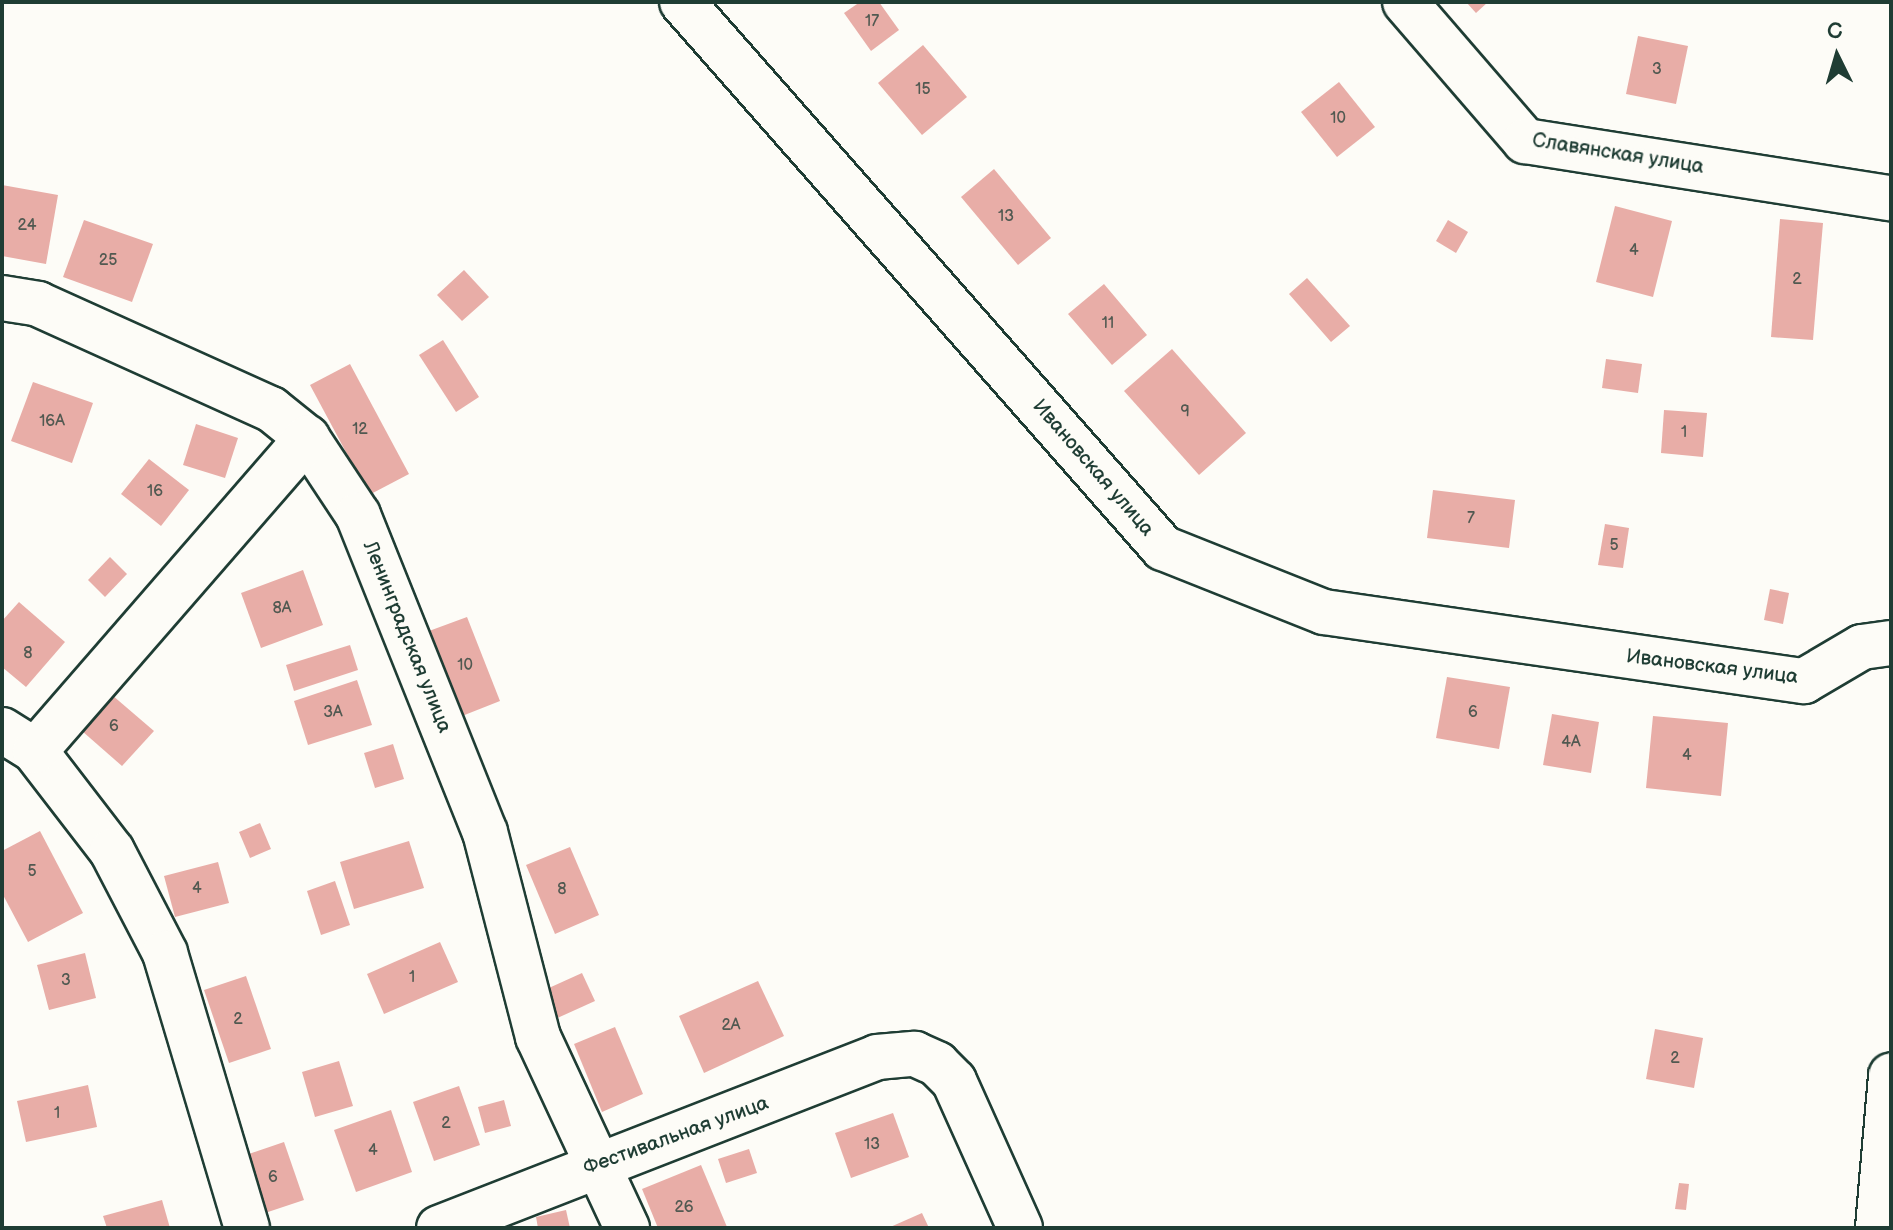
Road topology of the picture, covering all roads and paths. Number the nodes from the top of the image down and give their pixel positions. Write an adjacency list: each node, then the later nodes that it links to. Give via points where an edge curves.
1 (682, 2): 6 (street, Ивановская улица, via 1163,548 1324,612 1804,681 1862,647)
2 (1405, 2): 3 (street, Славянская улица, via 1525,141)
3 (1891, 198)
4 (2, 298): 5 (street, Ленинградская улица, via 38,304 271,409)
5 (307, 438): 7 (street); 9 (street, Ленинградская улица, via 358,515 485,832 538,1037)
6 (1891, 643)
7 (18, 740): 10 (street, via 112,851 165,953)
8 (1891, 1076): 14 (street)
9 (595, 1165): 11 (street, Фестивальная улица); 12 (street, Ленинградская улица); 13 (street, Фестивальная улица, via 718,1123 877,1057 915,1054 937,1064 954,1081)
10 (247, 1228)
11 (439, 1228)
12 (627, 1228)
13 (1020, 1228)
14 (1878, 1228)

